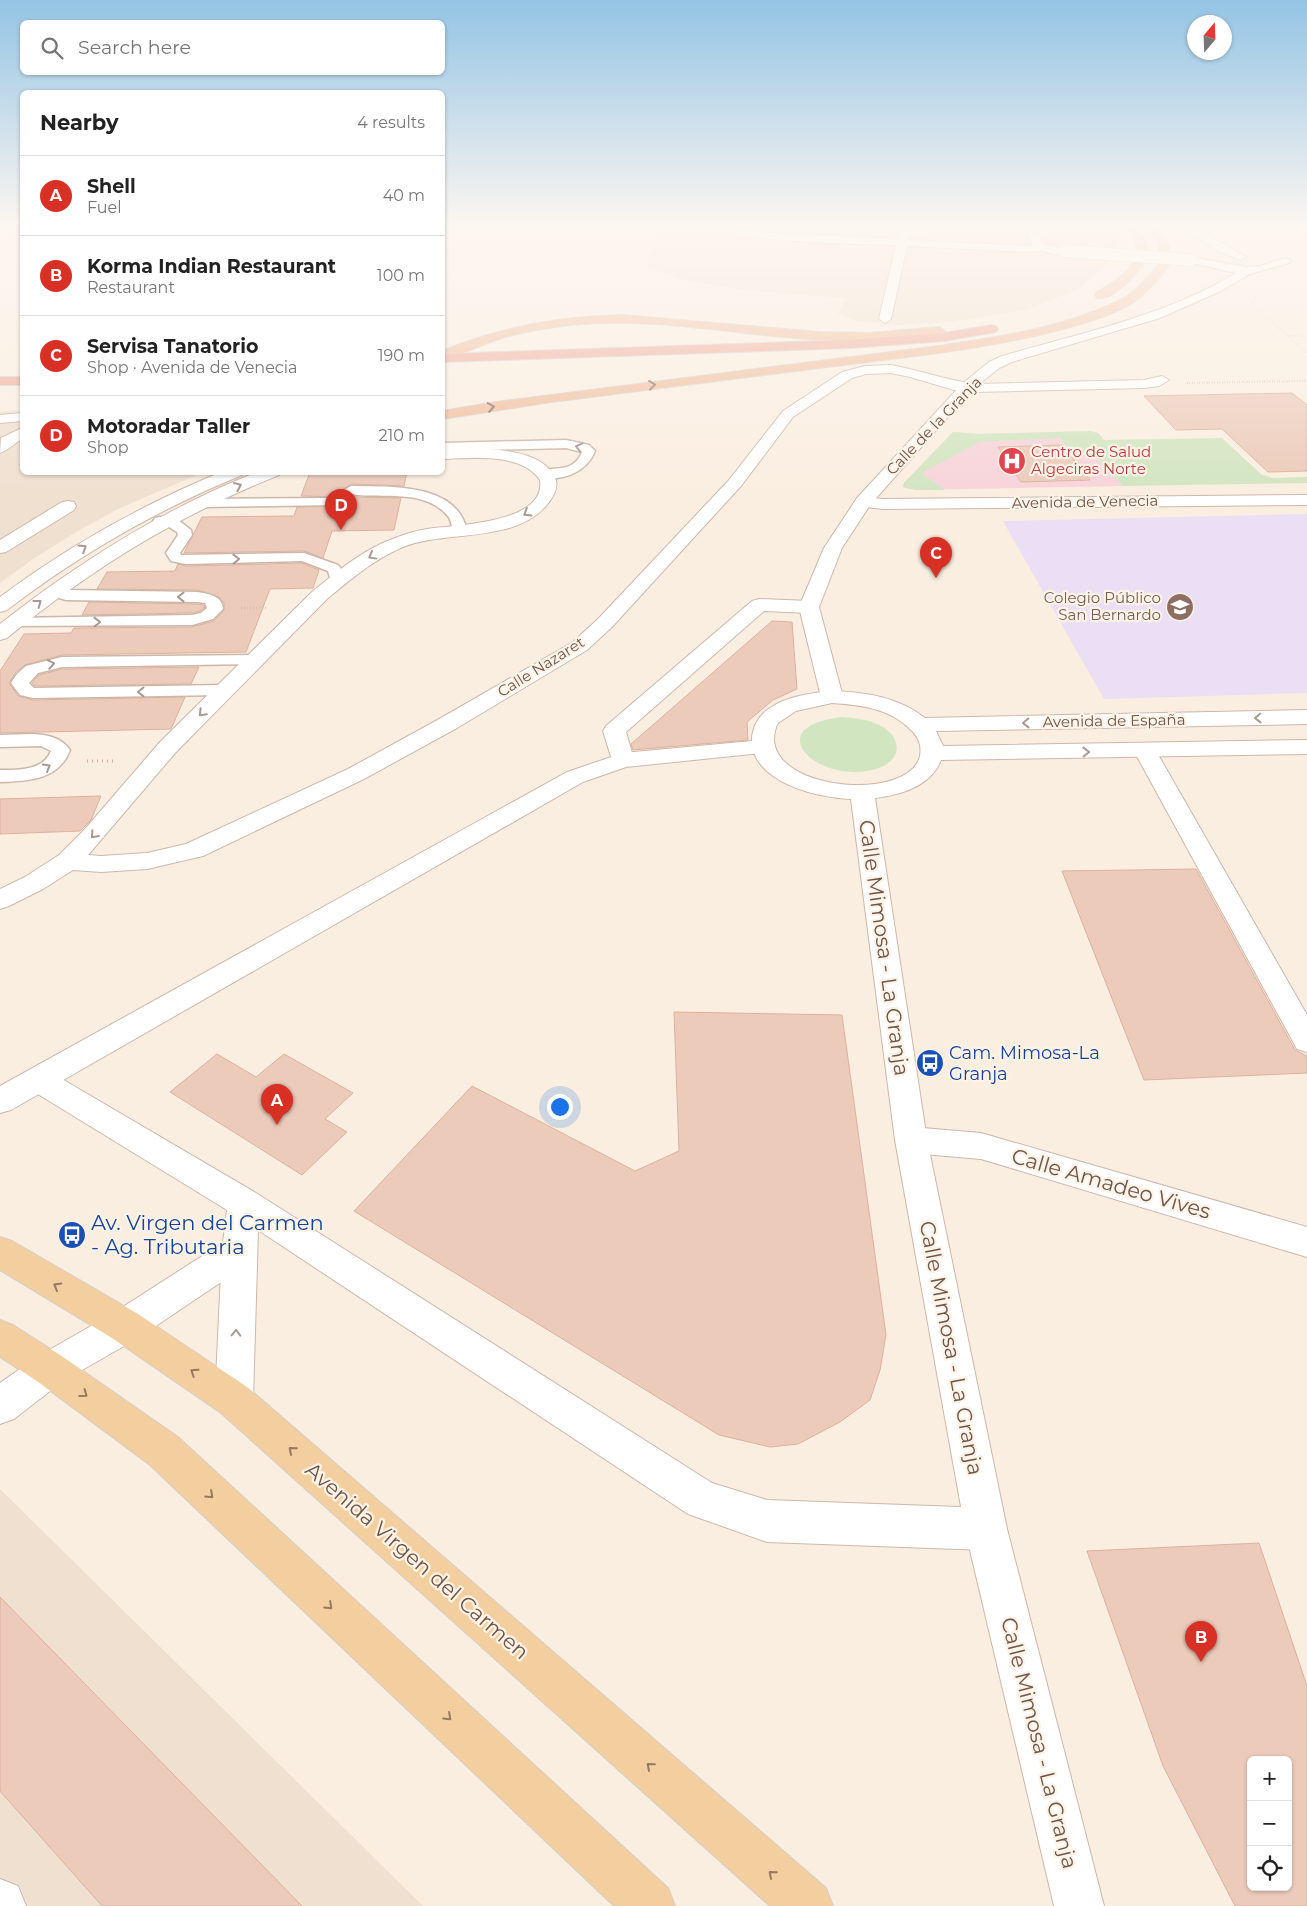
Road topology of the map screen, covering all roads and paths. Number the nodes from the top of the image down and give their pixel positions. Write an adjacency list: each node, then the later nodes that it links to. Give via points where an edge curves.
1 (886, 314): 5 (street)
2 (1096, 314): 8 (highway, via 1004,339)
3 (1158, 314): 19 (street, Calle de la Granja, via 1007,359 994,365)
4 (1263, 314): 6 (path)
5 (885, 319)
6 (1288, 336): 7 (path); 9 (path)
7 (1307, 336)
8 (958, 346): 12 (highway, via 785,358); 22 (highway, one-way to 8, via 548,398)
9 (1307, 353)
10 (445, 356): 11 (highway, via 471,343 514,330 596,319 648,320 760,332 849,337 997,328 849,344)
11 (445, 357)
12 (445, 368)
13 (0, 370): 14 (highway)
14 (20, 370)
15 (20, 380): 17 (highway)
16 (1162, 380): 18 (path, via 1191,383); 19 (street, Calle Nazaret, via 1144,384)
17 (0, 381)
18 (1307, 381)
19 (967, 387): 36 (street, Calle de la Granja); 65 (street, Calle Nazaret, via 891,369 865,370 847,375 788,414 735,484 580,646 356,774 194,850 148,861 101,864)
20 (0, 389): 21 (highway)
21 (20, 390)
22 (445, 415)
23 (20, 417): 24 (street)
24 (0, 419)
25 (20, 434): 27 (street)
26 (445, 447): 29 (lane, one-way to 26, via 571,471 586,460 589,451 566,444)
27 (0, 448)
28 (445, 454): 29 (street, via 520,459)
29 (545, 474): 41 (street, one-way to 41, via 548,490 530,512 496,525)
30 (194, 475): 40 (street)
31 (229, 475): 45 (street, one-way to 31, via 66,558 110,532 161,504)
32 (265, 475): 37 (street, one-way to 32)
33 (351, 490): 41 (lane, via 421,495 442,502 457,517)
34 (1307, 500): 36 (street, Avenida de Venecia)
35 (335, 502): 37 (lane)
36 (863, 502): 46 (street, Calle de la Granja, via 833,548)
37 (199, 503): 39 (street)
38 (68, 506): 42 (street)
39 (160, 522): 43 (lane, one-way to 43, via 174,523 184,530 185,535 173,553 176,558 304,558 333,568); 44 (street)
40 (86, 527)
41 (460, 530): 43 (street, one-way to 43, via 423,535 392,545 366,558)
42 (0, 548)
43 (337, 581): 48 (street)
44 (58, 588): 47 (lane, one-way to 44, via 214,602 204,597 72,596 61,594); 49 (street, one-way to 44)
45 (0, 606)
46 (809, 607): 52 (street); 61 (street, via 759,605 614,731)
47 (215, 608): 48 (path); 49 (lane, one-way to 47, via 192,620 207,616)
48 (308, 608): 50 (street)
49 (7, 628)
50 (255, 660): 51 (street); 51 (lane, one-way to 50, via 33,693 26,691 20,683 34,669 62,662)
51 (224, 690): 60 (street, one-way to 60)
52 (832, 697): 54 (street, via 882,703 904,712); 56 (street, via 786,707 771,718 762,732)
53 (1307, 717): 54 (street, Avenida de España, one-way to 54)
54 (920, 725): 59 (street, via 930,738)
55 (0, 741): 62 (lane, via 53,743 61,750)
56 (763, 747): 61 (street); 64 (street, via 771,762 787,775 809,785)
57 (1307, 747): 58 (street, Avenida de España)
58 (1146, 751): 59 (street, Avenida de España, one-way to 58); 67 (street)
59 (933, 753): 64 (street, via 926,768 911,780 889,789)
60 (157, 760): 62 (path); 65 (street, one-way to 65)
61 (623, 760): 68 (street, via 575,777 515,809)
62 (56, 761): 63 (lane, one-way to 62, via 31,774)
63 (0, 776)
64 (862, 793): 70 (street, Calle Mimosa - La Granja)
65 (68, 861): 66 (street)
66 (0, 900)
67 (1307, 1041)
68 (39, 1080): 69 (street); 71 (street)
69 (0, 1101)
70 (911, 1140): 72 (street, Calle Amadeo Vives, via 981,1146); 80 (street, Calle Mimosa - La Granja)
71 (244, 1203): 73 (street); 80 (street, via 702,1500 767,1521)
72 (1307, 1242)
73 (239, 1251): 75 (street); 78 (street, one-way to 73)
74 (0, 1252): 75 (main road, Avenida Virgen del Carmen, one-way to 74)
75 (125, 1326): 77 (street); 78 (main road, Avenida Virgen del Carmen, one-way to 75)
76 (0, 1337): 77 (main road)
77 (50, 1369): 79 (street); 82 (main road, one-way to 82, via 164,1451)
78 (234, 1400): 83 (main road, Avenida Virgen del Carmen, one-way to 78)
79 (0, 1406)
80 (986, 1529): 81 (street, Calle Mimosa - La Granja)
81 (1080, 1903)
82 (650, 1906)
83 (808, 1906)

